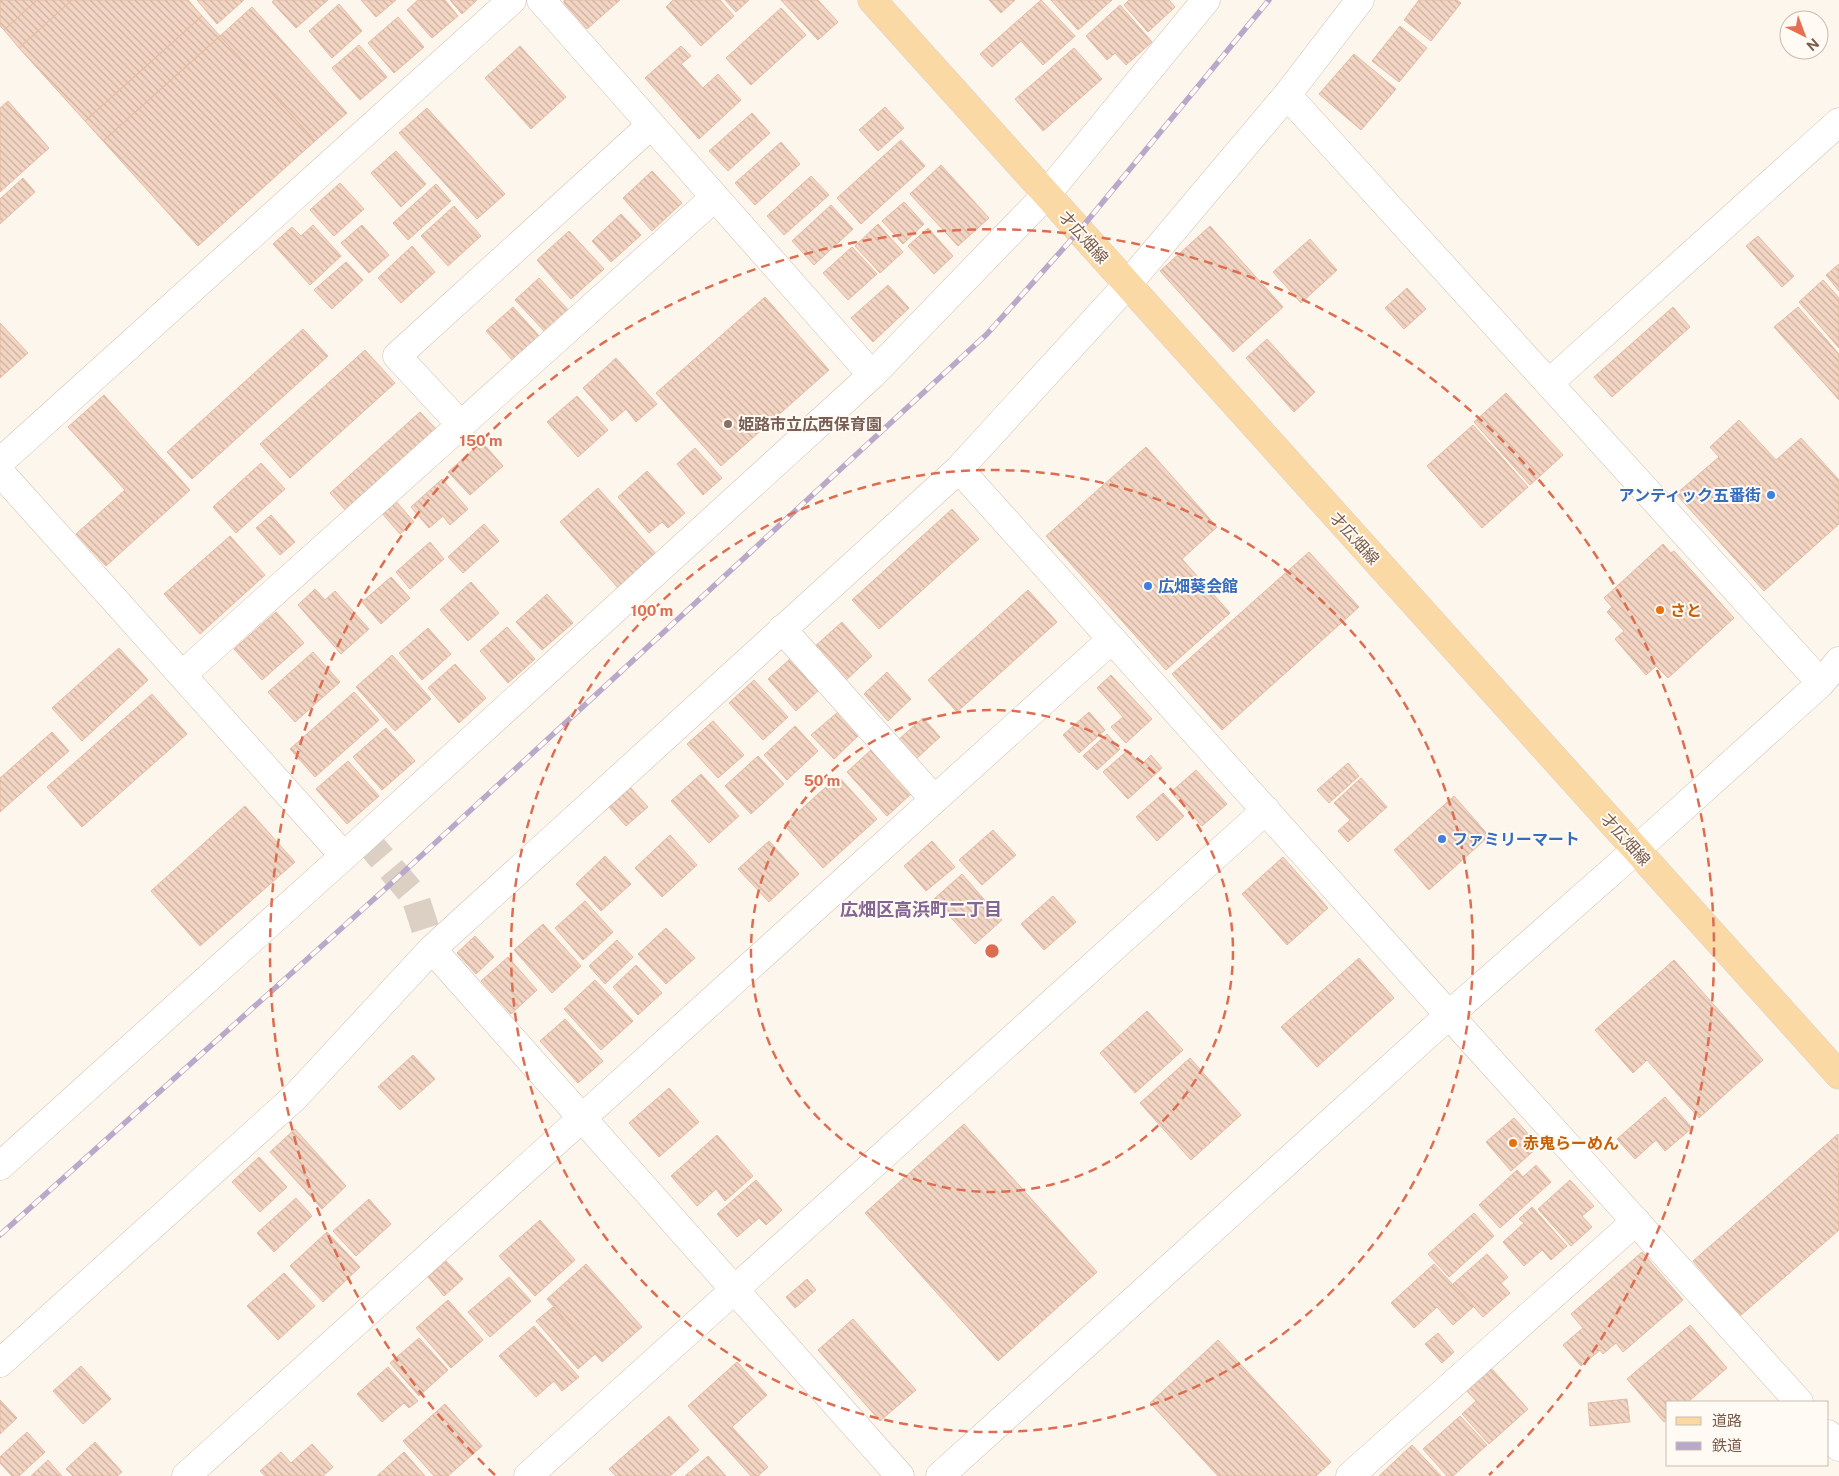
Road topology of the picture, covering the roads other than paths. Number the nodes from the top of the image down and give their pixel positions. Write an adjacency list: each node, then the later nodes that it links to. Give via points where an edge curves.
1 (512, 0): 15 (street)
2 (541, 0): 8 (street)
3 (872, 0): 9 (main road, 才広畑線)
4 (1206, 0): 9 (street)
5 (1360, 0): 6 (street)
6 (1287, 95): 11 (street); 13 (street)
7 (1839, 122): 13 (street)
8 (651, 125): 10 (street); 14 (street, via 397,356)
9 (1046, 194): 11 (main road, 才広畑線); 12 (street)
10 (715, 197): 12 (street); 14 (street)
11 (1127, 285): 16 (street); 25 (main road, 才広畑線)
12 (872, 375): 26 (street)
13 (1549, 383): 22 (street)
14 (461, 425): 21 (street)
15 (0, 462)
16 (960, 469): 18 (street); 19 (street)
17 (0, 472): 21 (street)
18 (782, 629): 23 (street); 27 (street)
19 (1112, 639): 23 (street); 24 (street)
20 (1839, 661): 22 (street)
21 (182, 675): 26 (street)
22 (1830, 682): 25 (street)
23 (934, 799): 30 (street)
24 (1266, 810): 28 (street); 33 (street)
25 (1636, 850): 28 (street); 29 (main road, 才広畑線)
26 (344, 856): 31 (street)
27 (432, 949): 30 (street); 34 (street, via 295,1097)
28 (1449, 1015): 32 (street); 41 (street)
29 (1839, 1076)
30 (581, 1119): 33 (street); 38 (street)
31 (0, 1166)
32 (1636, 1221): 35 (street); 42 (street)
33 (736, 1289): 39 (street); 40 (street)
34 (0, 1362)
35 (1798, 1401)
36 (1829, 1435): 37 (street)
37 (1839, 1447)
38 (186, 1476)
39 (528, 1476)
40 (900, 1476)
41 (940, 1476)
42 (1350, 1476)

